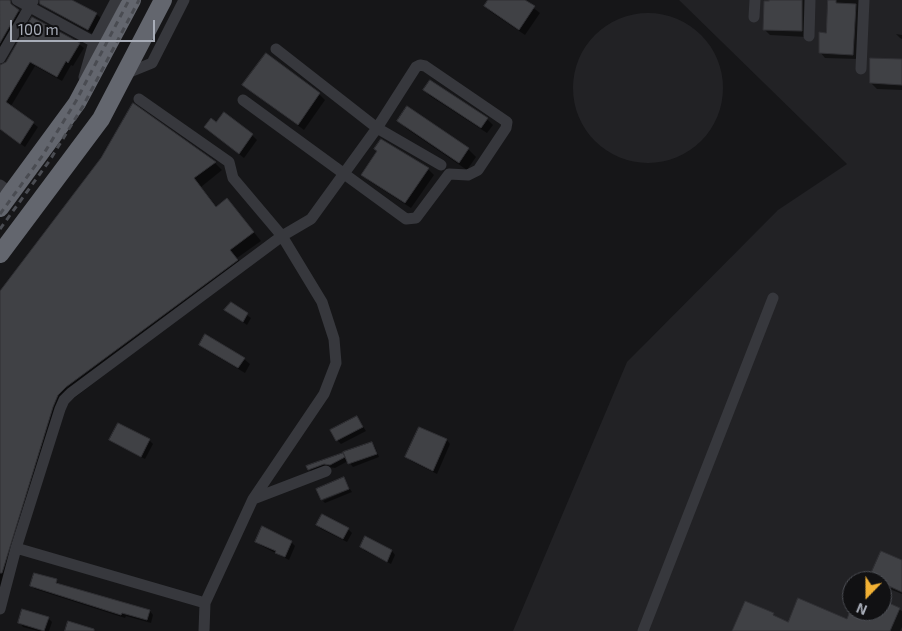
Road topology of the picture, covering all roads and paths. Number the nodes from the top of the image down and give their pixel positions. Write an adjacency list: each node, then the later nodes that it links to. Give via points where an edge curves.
1 (17, 0): 9 (street)
2 (116, 0): 12 (street)
3 (132, 0): 19 (highway)
4 (163, 0): 16 (highway)
5 (184, 0): 16 (street, via 152,63)
6 (755, 0): 10 (street)
7 (810, 0): 11 (street)
8 (864, 0): 15 (street)
9 (31, 3): 12 (street); 14 (street)
10 (754, 17)
11 (809, 36)
12 (94, 42): 19 (street)
13 (276, 49): 20 (street)
14 (0, 58)
15 (862, 68)
16 (125, 74): 26 (highway, via 101,119)
17 (139, 98): 25 (street, via 229,162 233,178)
18 (243, 100): 22 (street)
19 (77, 103): 23 (highway)
20 (377, 128): 21 (street); 22 (street); 22 (street, via 420,65 507,122 478,170 468,174 449,174 412,220 406,219)
21 (441, 165)
22 (344, 174): 25 (street, via 311,218)
23 (5, 189): 24 (highway)
24 (0, 208)
25 (282, 236): 29 (street, via 322,302 334,339 336,363 324,394); 30 (street, via 64,400)
26 (0, 254)
27 (773, 298): 34 (street)
28 (326, 471): 29 (street)
29 (253, 499): 31 (street)
30 (16, 548): 31 (street); 32 (street)
31 (205, 603): 33 (street)
32 (0, 609)
33 (204, 631)
34 (643, 631)

